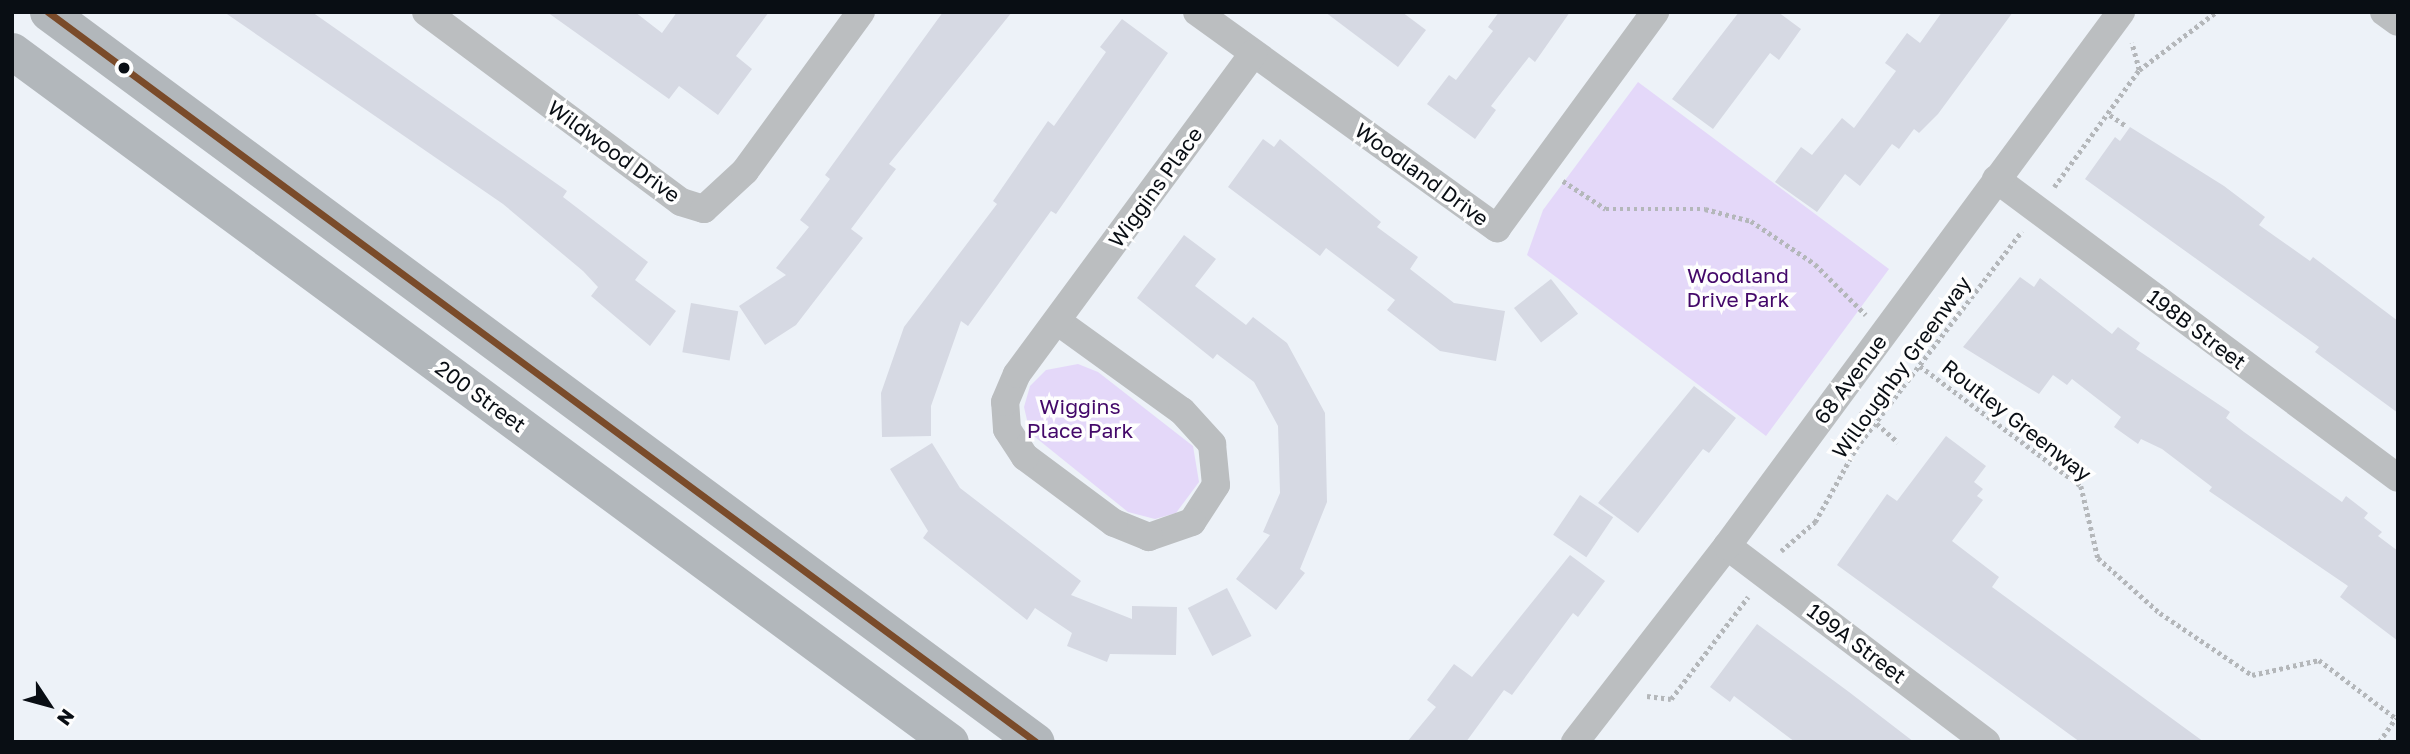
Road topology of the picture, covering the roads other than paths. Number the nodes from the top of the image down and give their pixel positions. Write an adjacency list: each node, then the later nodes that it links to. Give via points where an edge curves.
1 (48, 12): 16 (main road)
2 (426, 12): 3 (street, Wildwood Drive, via 681,202 704,209 745,171)
3 (861, 12)
4 (1197, 12): 10 (street, Woodland Drive)
5 (1656, 12): 10 (street, Woodland Drive, via 1497,229)
6 (2121, 12): 11 (street, 68 Avenue)
7 (2384, 12): 8 (street)
8 (2398, 22)
9 (12, 51): 15 (main road, 200 Street)
10 (1253, 54): 12 (street, Wiggins Place)
11 (1996, 179): 13 (street, 198B Street); 14 (street, 68 Avenue)
12 (1057, 321): 12 (street, Wiggins Place, via 1181,411 1208,438 1218,473 1207,506 1192,522 1161,536 1132,532 1037,468 1016,445 1004,415 1008,392)
13 (2398, 478)
14 (1727, 546): 17 (street, 68 Avenue); 18 (street, 199A Street)
15 (950, 742)
16 (1036, 742)
17 (1574, 742)
18 (1986, 742)

